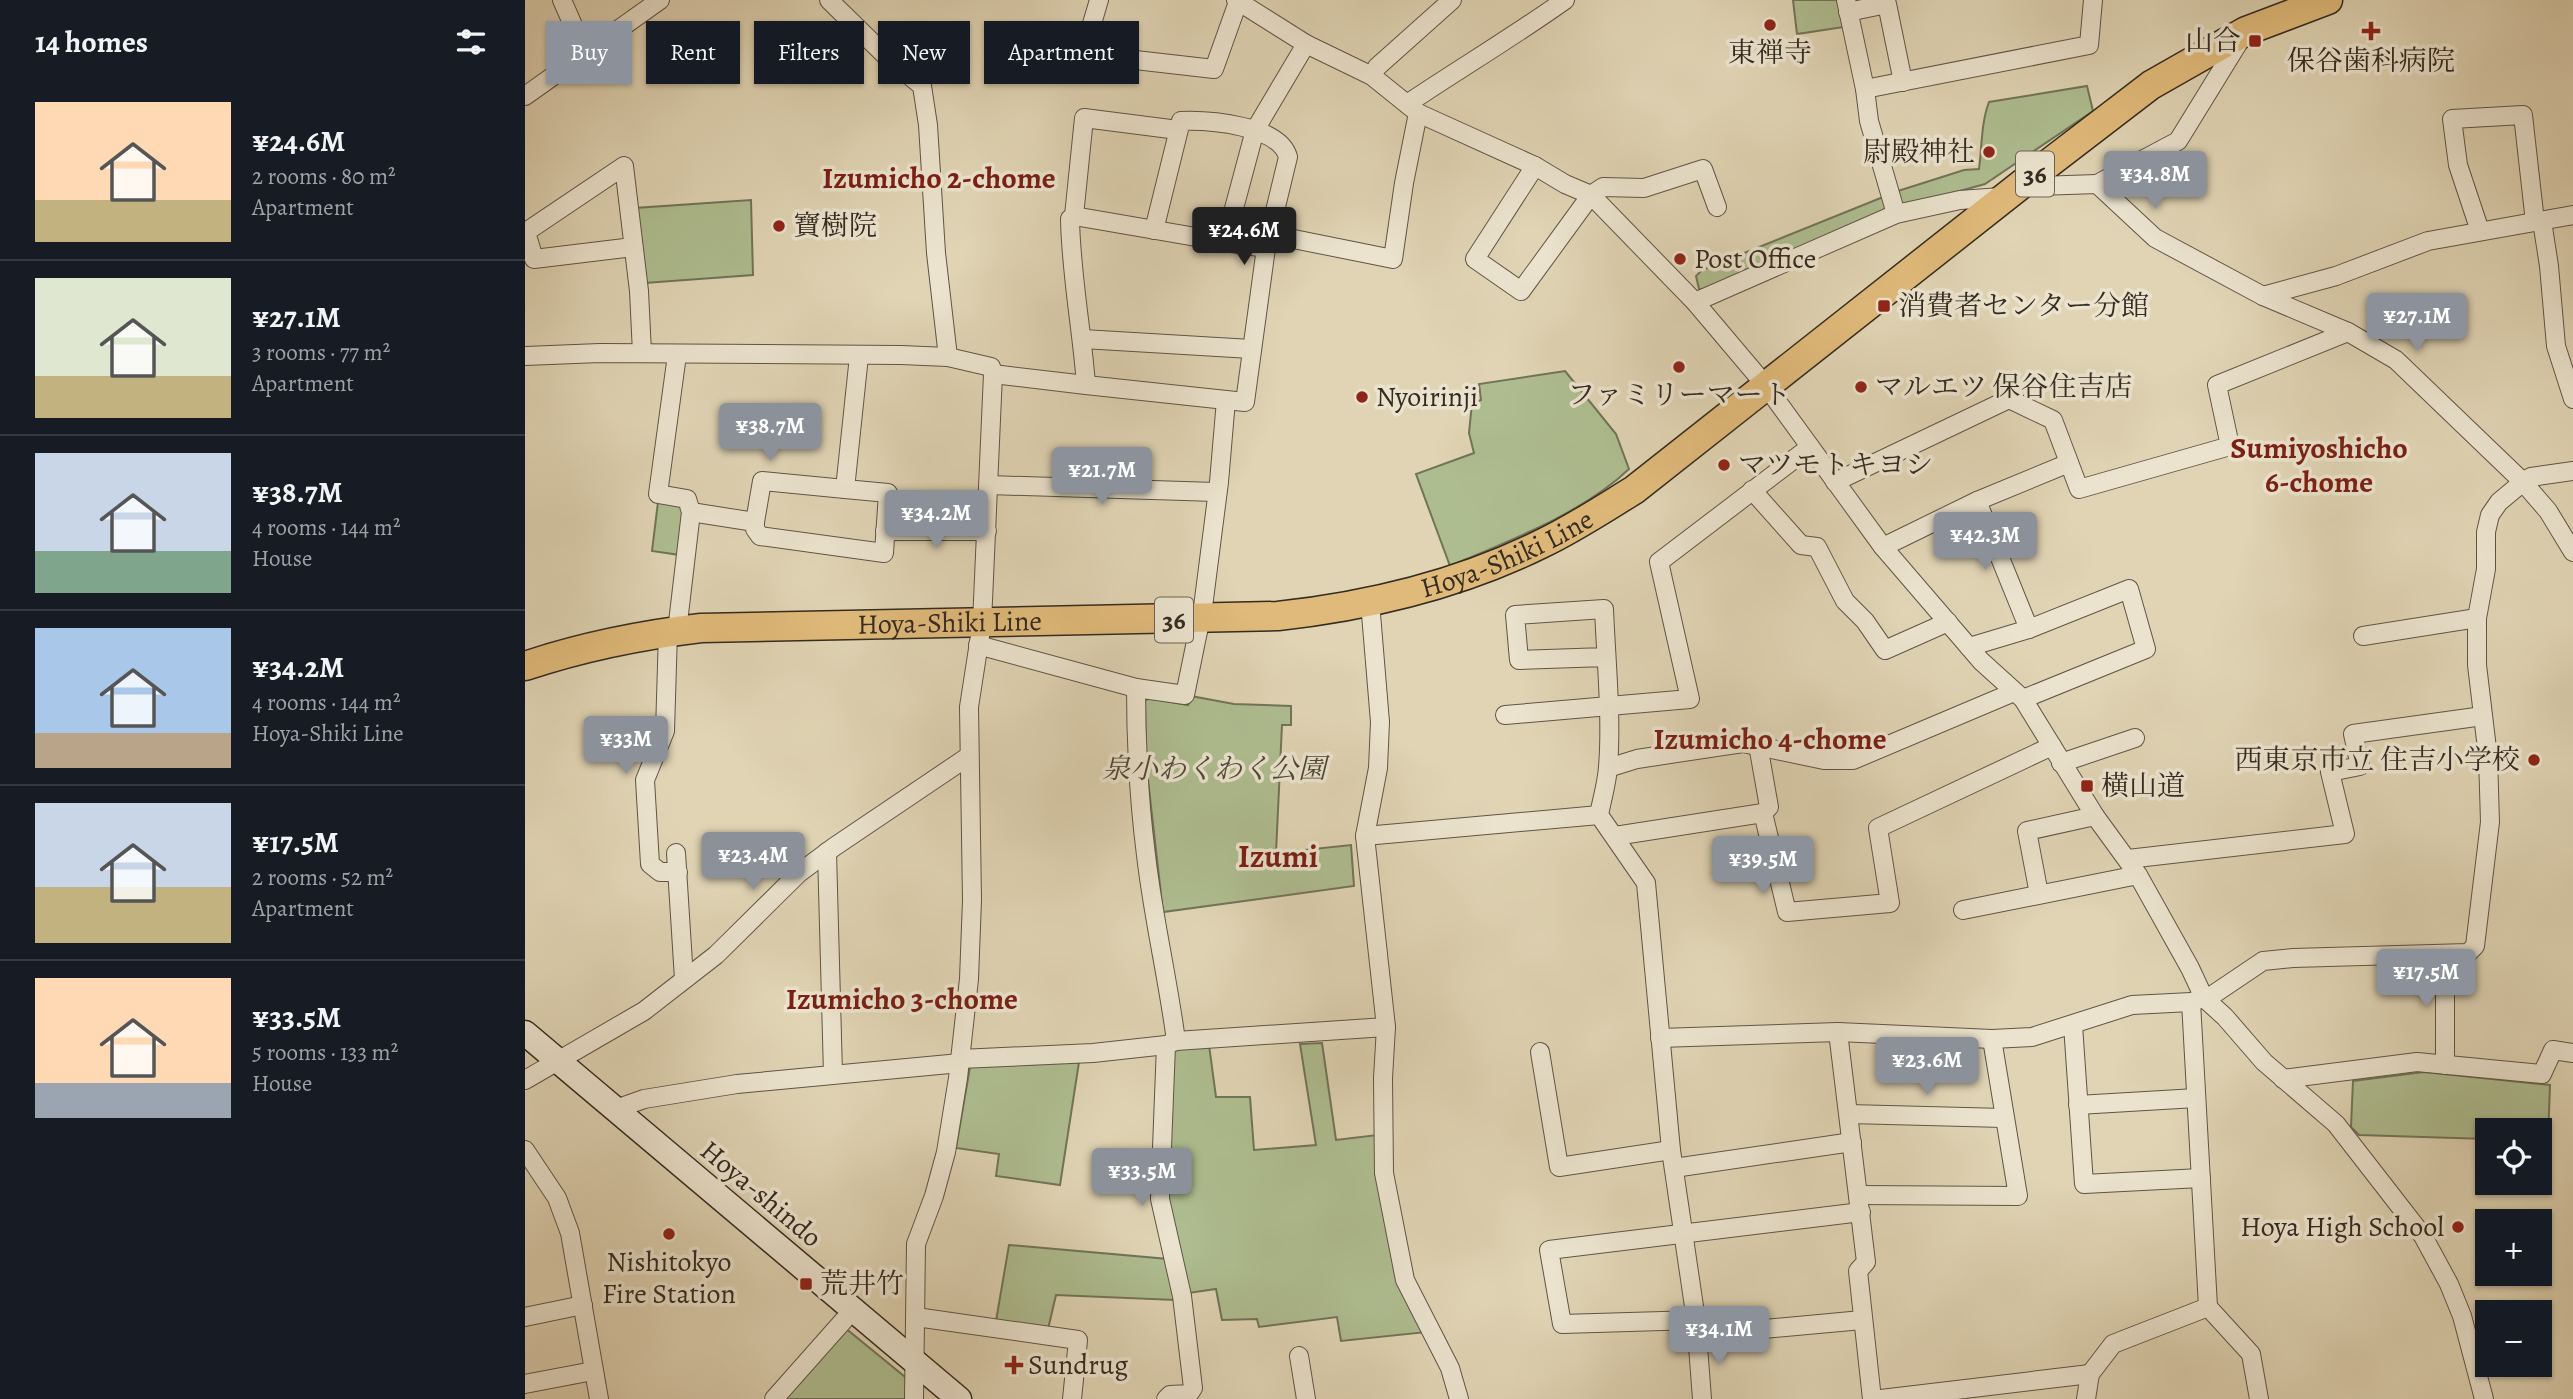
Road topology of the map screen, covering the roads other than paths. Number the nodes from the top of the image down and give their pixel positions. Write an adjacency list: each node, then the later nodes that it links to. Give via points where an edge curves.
1 (562, 0): 11 (street)
2 (660, 0): 12 (street)
3 (829, 0): 46 (street, via 922,86)
4 (1099, 0): 9 (street, via 1083,54 1214,69)
5 (1452, 0): 15 (street)
6 (1565, 0): 20 (street)
7 (2093, 0): 17 (street, via 2089,45)
8 (2328, 0): 13 (main road, Hoya-Shiki Line / 36)
9 (1237, 1): 14 (street)
10 (1847, 6): 17 (street, via 1887,4); 18 (street)
11 (571, 21)
12 (632, 21)
13 (2246, 31): 24 (street, via 2178,141); 25 (main road, Hoya-Shiki Line / 36, via 2151,86)
14 (1306, 44): 15 (street); 22 (street)
15 (1372, 76): 20 (street)
16 (546, 82): 19 (street)
17 (1903, 82): 18 (street)
18 (1865, 89): 28 (street, via 1869,121)
19 (525, 96)
20 (1412, 109): 23 (street); 34 (street, via 1393,260)
21 (1178, 130): 22 (street, via 1181,121 1191,121); 30 (street, via 1084,118); 32 (street)
22 (1255, 130): 34 (street, via 1271,137 1288,157); 35 (street)
23 (1535, 166): 26 (street); 26 (street, via 1475,259 1521,290)
24 (2097, 184): 25 (street); 37 (street, via 2155,238)
25 (2016, 189): 28 (street); 49 (main road, Hoya-Shiki Line / 36)
26 (1591, 195): 27 (street, via 1603,187 1644,188 1703,169); 38 (street)
27 (1717, 207)
28 (1896, 214): 38 (street)
29 (2573, 215): 31 (street)
30 (1074, 216): 32 (street); 40 (street, via 1070,219 1070,247)
31 (2539, 221): 33 (street); 33 (street, via 2523,115 2452,119 2458,165); 50 (street, via 2549,266 2556,346)
32 (1154, 230): 35 (street)
33 (2480, 232): 37 (street, via 2428,241 2336,276)
34 (1268, 241): 35 (street); 41 (street)
35 (1225, 242)
36 (633, 247): 36 (street, via 624,166 526,232 534,259); 42 (street)
37 (2263, 296): 39 (street)
38 (1695, 302): 49 (street)
39 (2348, 332): 53 (street, via 2217,385 2230,446 2079,489); 56 (street, via 2396,360)
40 (1083, 339): 41 (street); 48 (street)
41 (1251, 349): 51 (street, via 1245,402)
42 (642, 353): 43 (street); 44 (street)
43 (677, 355): 45 (street); 62 (street, via 659,494 687,499)
44 (525, 356)
45 (859, 356): 46 (street); 58 (street)
46 (948, 357): 47 (street, via 991,366)
47 (993, 374): 48 (street); 57 (street)
48 (1086, 386): 51 (street)
49 (1766, 386): 52 (street); 68 (main road, Hoya-Shiki Line / 36, via 1633,490 1564,533 1461,577)
50 (2573, 399)
51 (1226, 400): 60 (street)
52 (1810, 447): 55 (street); 59 (street)
53 (2069, 463): 55 (street, via 2053,420 2009,399); 61 (street)
54 (2573, 471): 56 (street)
55 (1835, 482): 66 (street)
56 (2523, 482): 67 (street); 69 (street, via 2490,516)
57 (989, 485): 60 (street); 65 (street)
58 (845, 488): 63 (street, via 762,481); 64 (street, via 888,492)
59 (1752, 490): 71 (street, via 1801,545 1817,547 1845,601 1885,650); 81 (street, via 1659,562 1690,699)
60 (1216, 492): 70 (street)
61 (1977, 502): 66 (street); 72 (street)
62 (691, 512): 63 (street); 73 (street)
63 (755, 522): 64 (street, via 760,536 884,553)
64 (885, 530): 65 (street)
65 (987, 531): 74 (street)
66 (1883, 547): 71 (street)
67 (2573, 552)
68 (1370, 602): 70 (main road, Hoya-Shiki Line / 36, via 1277,616); 93 (street, via 1381,722)
69 (2477, 618): 75 (street); 83 (street, via 2476,665)
70 (1199, 619): 74 (main road, Hoya-Shiki Line / 36); 79 (street, via 1185,695)
71 (1948, 622): 76 (street)
72 (2029, 629): 76 (street); 80 (street, via 2129,589 2146,649)
73 (673, 632): 74 (main road, Hoya-Shiki Line / 36, via 701,628); 78 (main road, Hoya-Shiki Line / 36, via 583,649); 98 (street, via 665,731 645,780 645,805 650,864 660,872)
74 (980, 634): 79 (street); 87 (street, via 969,707)
75 (2363, 636)
76 (1969, 647): 80 (street)
77 (1606, 657): 77 (street, via 1604,610 1515,615 1519,660); 81 (street)
78 (525, 666)
79 (1136, 688): 111 (street, via 1146,857 1165,967)
80 (2019, 695): 85 (street, via 1853,760 1824,760); 86 (street)
81 (1608, 706): 82 (street); 89 (street)
82 (1505, 715)
83 (2483, 716): 97 (street, via 2353,734 2360,766 2330,772 2345,834); 102 (street, via 2490,822 2475,946 2468,953)
84 (2135, 738): 88 (street)
85 (1759, 746): 89 (street, via 1743,743 1689,750); 90 (street, via 1769,807)
86 (2052, 746): 88 (street); 90 (street, via 1878,828 1890,903 1787,912)
87 (969, 756): 95 (street); 115 (street, via 972,900)
88 (2061, 762): 92 (street)
89 (1608, 768): 91 (street)
90 (1763, 813): 94 (street)
91 (1599, 815): 93 (street); 94 (street)
92 (2095, 816): 97 (street); 100 (street, via 2027,831)
93 (1365, 836): 106 (street)
94 (1615, 836): 109 (street, via 1646,883)
95 (827, 852): 103 (street); 117 (street)
96 (676, 853): 98 (street)
97 (2128, 859): 99 (street)
98 (678, 872): 103 (street)
99 (2138, 875): 100 (street); 104 (street, via 2190,968)
100 (2039, 894): 101 (street)
101 (1963, 910)
102 (2445, 954): 104 (street, via 2263,961); 116 (street)
103 (684, 979): 114 (street, via 644,1011)
104 (2197, 1000): 105 (street, via 2132,1005); 119 (street, via 2225,1017); 120 (street)
105 (2073, 1025): 110 (street, via 2032,1037); 121 (street)
106 (1386, 1027): 111 (street); 144 (street, via 1384,1174 1405,1280 1450,1368)
107 (1838, 1032): 109 (street); 110 (street); 123 (street)
108 (525, 1033): 114 (main road, Hoya-shindo)
109 (1660, 1038): 127 (street)
110 (1992, 1039): 124 (street)
111 (1171, 1043): 115 (street, via 1093,1054); 150 (street, via 1160,1199 1182,1296 1193,1388 1189,1394)
112 (1540, 1052): 127 (street, via 1559,1167)
113 (2573, 1053): 116 (street, via 2553,1050 2542,1074)
114 (559, 1060): 118 (street); 122 (main road, Hoya-shindo)
115 (960, 1061): 117 (street); 136 (street, via 946,1152 916,1244)
116 (2445, 1065): 119 (street, via 2417,1062)
117 (833, 1074): 122 (street, via 684,1092)
118 (525, 1080)
119 (2283, 1080): 157 (street, via 2336,1124 2423,1236 2462,1316)
120 (2196, 1098): 121 (street); 129 (street)
121 (2078, 1105): 129 (street, via 2084,1184)
122 (616, 1109): 134 (main road, Hoya-shindo)
123 (1849, 1114): 124 (street); 125 (street)
124 (2004, 1118): 130 (street, via 2018,1196)
125 (1851, 1142): 128 (street); 130 (street)
126 (525, 1150): 132 (street, via 557,1198 570,1233)
127 (1671, 1150): 128 (street)
128 (1674, 1168): 131 (street)
129 (2201, 1178): 133 (street)
130 (1860, 1203): 131 (street); 137 (street, via 1865,1262 1858,1271)
131 (1683, 1232): 138 (street); 138 (street, via 1549,1250 1562,1324)
132 (583, 1305): 135 (street); 141 (street)
133 (2208, 1307): 142 (street, via 2112,1344); 156 (street, via 2251,1354)
134 (852, 1311): 140 (main road, Hoya-shindo); 146 (street)
135 (525, 1317)
136 (916, 1317): 140 (street); 149 (street, via 1078,1340)
137 (1862, 1320): 138 (street); 153 (street)
138 (1697, 1328): 152 (street)
139 (1299, 1356): 151 (street)
140 (915, 1362): 147 (street); 148 (main road, Hoya-shindo)
141 (593, 1371): 143 (street); 145 (street)
142 (2090, 1374): 154 (street); 155 (street)
143 (525, 1384)
144 (1453, 1398)
145 (599, 1399)
146 (774, 1399)
147 (914, 1399)
148 (959, 1399)
149 (1072, 1399)
150 (1166, 1399)
151 (1306, 1399)
152 (1702, 1399)
153 (1872, 1399)
154 (1881, 1399)
155 (2086, 1399)
156 (2259, 1399)
157 (2484, 1399)

